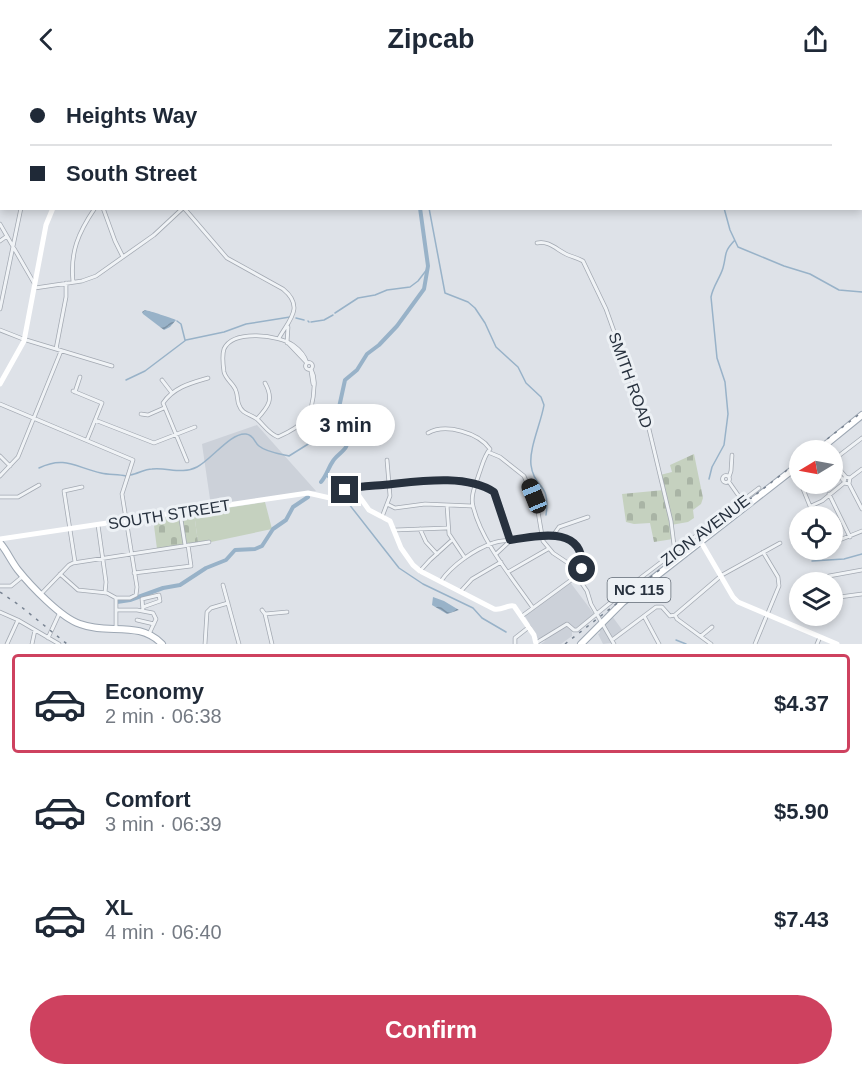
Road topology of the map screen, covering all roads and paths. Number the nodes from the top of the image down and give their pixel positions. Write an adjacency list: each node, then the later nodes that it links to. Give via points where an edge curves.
1 (21, 210): 11 (street)
2 (52, 210): 15 (street)
3 (94, 210): 13 (street, via 77,238)
4 (104, 210): 12 (street)
5 (181, 210): 12 (street)
6 (185, 210): 18 (street, via 227,258 287,292 294,307)
7 (0, 224): 8 (street)
8 (7, 236): 9 (street); 11 (street)
9 (0, 241)
10 (537, 243): 99 (street, SMITH ROAD, via 549,244 583,261 597,288 649,429)
11 (12, 245): 15 (street); 16 (street)
12 (123, 257): 13 (street, via 96,276)
13 (73, 282): 14 (street)
14 (66, 283): 15 (street); 23 (street)
15 (35, 286): 21 (street)
16 (1, 301): 17 (street)
17 (0, 309)
18 (289, 325): 20 (street); 22 (street)
19 (0, 330): 21 (street)
20 (279, 338): 22 (street); 37 (street, via 248,336 231,341 224,351 225,375 236,391 238,405)
21 (25, 340): 23 (street); 30 (street)
22 (288, 343): 37 (street, via 312,365 311,413 278,437)
23 (56, 350): 24 (street)
24 (61, 351): 25 (street); 36 (street)
25 (112, 366)
26 (80, 377): 38 (street, via 74,391 102,403)
27 (208, 378): 31 (street)
28 (162, 380): 31 (street)
29 (265, 383): 37 (street, via 271,398)
30 (0, 384)
31 (172, 393): 33 (street)
32 (0, 404): 36 (street)
33 (164, 408): 34 (street); 41 (street)
34 (141, 414)
35 (862, 415): 44 (main road)
36 (34, 418): 43 (street); 51 (street, via 18,457)
37 (257, 419)
38 (95, 420): 41 (street, via 154,443); 43 (street)
39 (195, 427): 41 (street)
40 (428, 433): 45 (street, via 465,432 484,441)
41 (176, 435): 50 (street)
42 (862, 438): 46 (street)
43 (87, 440): 78 (street, via 133,460 122,491)
44 (832, 440)
45 (489, 450): 59 (street); 86 (street, via 524,476 537,506)
46 (843, 454)
47 (732, 455): 69 (street, via 729,477 723,478)
48 (0, 456): 51 (street)
49 (387, 460): 58 (street)
50 (187, 461)
51 (10, 466): 54 (street)
52 (860, 471): 56 (street); 57 (street)
53 (789, 472): 93 (main road, NC 115)
54 (0, 476)
55 (843, 476): 57 (street)
56 (862, 476)
57 (846, 480): 66 (street); 74 (street)
58 (390, 484): 59 (street, via 433,480); 62 (street); 70 (street)
59 (476, 484): 72 (street); 89 (street, via 494,492)
60 (39, 485): 68 (street, via 18,497)
61 (82, 487): 81 (street, via 64,490)
62 (357, 488): 64 (street); 76 (street, via 363,504)
63 (759, 488): 69 (street, ZION AVENUE)
64 (345, 490)
65 (805, 494): 73 (street)
66 (829, 495): 73 (street); 87 (street)
67 (338, 496): 75 (street, SOUTH STREET, via 308,494)
68 (0, 497)
69 (743, 502): 99 (street, ZION AVENUE)
70 (387, 504): 71 (street, via 394,508); 76 (street)
71 (447, 505): 72 (street); 80 (street)
72 (472, 506): 95 (street)
73 (811, 506)
74 (862, 509)
75 (180, 513): 78 (street, SOUTH STREET); 96 (street)
76 (382, 517): 83 (street)
77 (588, 517): 85 (street, via 559,527)
78 (127, 521): 79 (street, SOUTH STREET); 100 (street)
79 (98, 525): 81 (street, SOUTH STREET); 103 (street)
80 (448, 528): 82 (street); 91 (street)
81 (70, 529): 90 (street, SOUTH STREET); 105 (street)
82 (420, 529): 83 (street); 101 (street)
83 (395, 530): 108 (street, via 401,548)
84 (862, 531): 87 (street)
85 (554, 534): 86 (street); 115 (street, via 572,542 580,554 582,569)
86 (540, 535): 89 (street); 97 (street)
87 (850, 537): 88 (street)
88 (843, 539)
89 (510, 540): 95 (street); 102 (street)
90 (0, 541): 113 (main road)
91 (452, 541): 101 (street); 104 (street)
92 (209, 542): 96 (street)
93 (701, 542): 114 (street); 141 (main road, NC 115, via 623,602)
94 (780, 543): 98 (street)
95 (490, 544): 102 (street); 104 (street)
96 (186, 545): 100 (street); 110 (street, via 191,566)
97 (548, 549): 109 (street); 115 (street, via 568,563)
98 (763, 552): 114 (street); 136 (street, via 779,581)
99 (675, 553): 134 (street, ZION AVENUE)
100 (131, 554): 103 (street); 110 (street)
101 (437, 554): 108 (street)
102 (496, 554): 106 (street)
103 (104, 558): 105 (street); 120 (street)
104 (465, 558): 116 (street)
105 (75, 562): 112 (street)
106 (501, 562): 109 (street); 119 (street, via 472,579)
107 (862, 570): 111 (street)
108 (420, 571): 116 (street)
109 (508, 572): 126 (street)
110 (134, 573): 124 (street, via 136,595)
111 (843, 573)
112 (60, 574): 120 (street, via 76,589); 121 (street)
113 (23, 576): 118 (street, via 11,586); 121 (main road)
114 (721, 576): 135 (street); 136 (street, via 738,602)
115 (576, 577): 126 (street); 134 (street)
116 (440, 582): 119 (street)
117 (223, 585): 125 (street)
118 (0, 586)
119 (460, 592): 137 (street, via 494,609 513,605)
120 (105, 593): 124 (street)
121 (41, 594): 131 (main road)
122 (862, 594): 123 (street)
123 (843, 597)
124 (116, 598): 128 (street)
125 (228, 603): 156 (street, via 207,612); 157 (street)
126 (533, 608): 137 (street)
127 (143, 609): 127 (street, via 142,599 159,595 160,601); 128 (street); 142 (street, via 155,614)
128 (116, 610): 145 (street)
129 (262, 610): 133 (street)
130 (0, 612): 139 (street)
131 (60, 612): 145 (main road, via 84,626); 150 (street)
132 (287, 612): 133 (street)
133 (265, 614): 158 (street)
134 (597, 614): 141 (street); 160 (street, ZION AVENUE, via 577,630 567,624)
135 (675, 615): 138 (street, via 670,616 658,606); 148 (street)
136 (768, 615): 149 (street); 164 (street)
137 (522, 616): 143 (street)
138 (644, 616): 151 (street); 162 (street)
139 (18, 620): 146 (street); 152 (street)
140 (136, 620): 142 (street)
141 (603, 623): 151 (street); 161 (main road, NC 115)
142 (154, 624): 147 (street)
143 (529, 627): 159 (street); 160 (street)
144 (712, 627): 148 (street)
145 (116, 628): 147 (main road)
146 (35, 630): 150 (street); 153 (street)
147 (150, 634): 155 (main road)
148 (701, 636): 163 (street)
149 (820, 637): 165 (street); 166 (street)
150 (48, 638): 154 (street)
151 (613, 642)
152 (7, 644)
153 (32, 644)
154 (59, 644)
155 (162, 644)
156 (205, 644)
157 (239, 644)
158 (272, 644)
159 (514, 644)
160 (536, 644)
161 (581, 644)
162 (659, 644)
163 (711, 644)
164 (756, 644)
165 (817, 644)
166 (837, 644)

